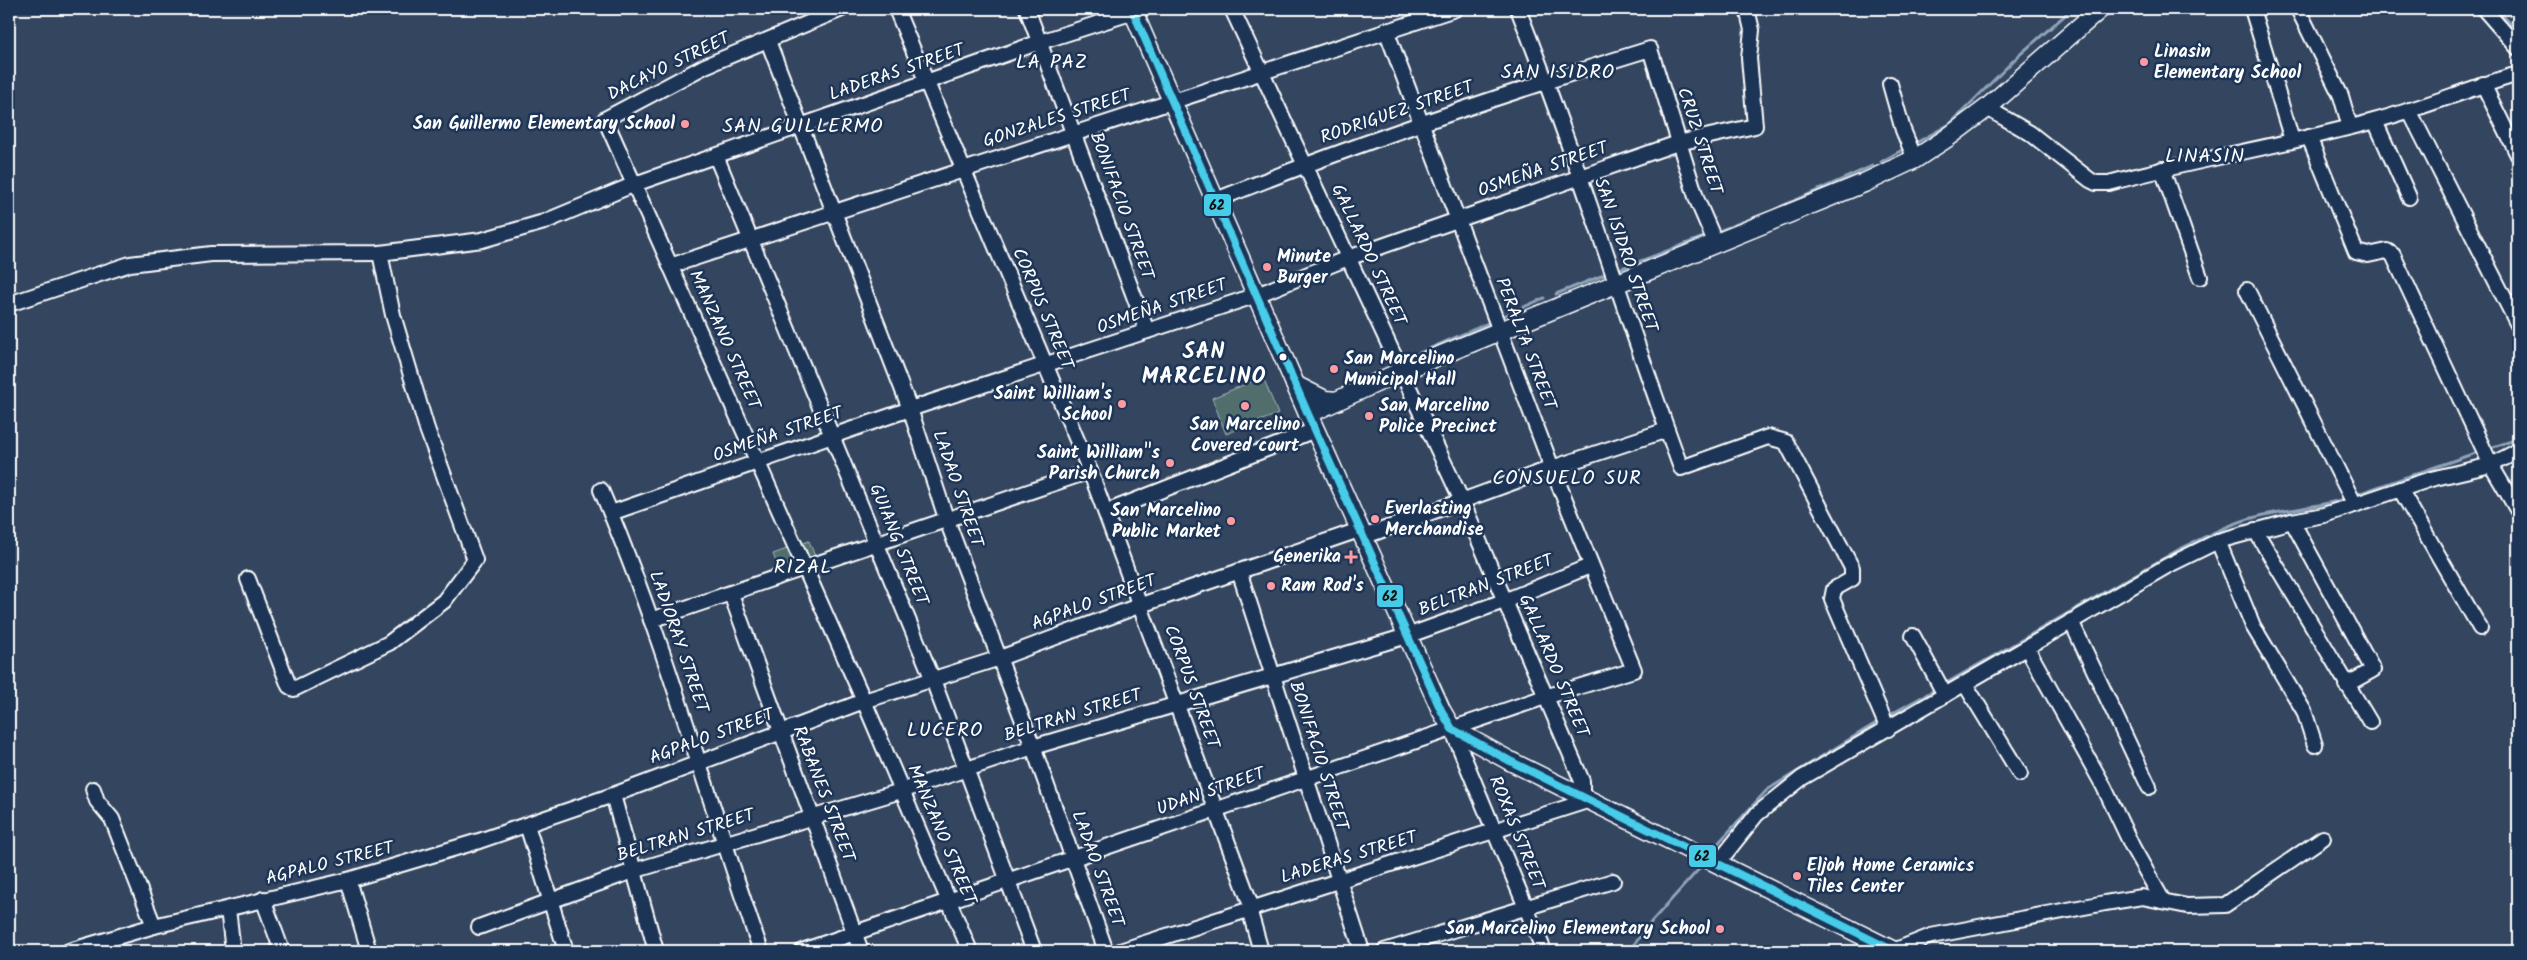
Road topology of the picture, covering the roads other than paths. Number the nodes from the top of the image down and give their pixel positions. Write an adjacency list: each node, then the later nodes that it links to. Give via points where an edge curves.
1 (842, 9): 14 (street, DACAYO STREET)
2 (896, 9): 20 (street, CORPUS STREET)
3 (1028, 9): 15 (street, BONIFACIO STREET)
4 (1232, 9): 18 (street, GALLARDO STREET)
5 (1456, 9): 13 (street, GONZALES STREET)
6 (1518, 9): 21 (street, SAN ISIDRO STREET)
7 (1747, 9): 34 (street, OSMEÑA STREET, via 1752,30 1749,58 1755,126)
8 (2100, 9): 25 (main road)
9 (2252, 9): 33 (street)
10 (2298, 9): 30 (street, via 2341,96)
11 (2484, 9): 16 (street)
12 (1136, 10): 15 (street, LADERAS STREET); 24 (main road)
13 (1386, 30): 18 (street, GONZALES STREET); 28 (street, PERALTA STREET)
14 (768, 41): 29 (street, LADAO STREET); 42 (street, DACAYO STREET, via 706,66 605,119)
15 (1040, 42): 20 (street, LADERAS STREET); 31 (street, BONIFACIO STREET)
16 (2518, 48)
17 (1650, 49): 21 (street, RODRIGUEZ STREET); 34 (street, CRUZ STREET)
18 (1263, 70): 24 (street, GONZALES STREET); 38 (street, GALLARDO STREET)
19 (2518, 74): 23 (street)
20 (927, 83): 29 (street, LADERAS STREET); 40 (street, CORPUS STREET)
21 (1547, 83): 28 (street, RODRIGUEZ STREET); 41 (street, SAN ISIDRO STREET)
22 (1890, 84): 37 (street)
23 (2483, 84): 26 (street); 35 (street)
24 (1173, 102): 31 (street, GONZALES STREET); 44 (main road)
25 (1987, 108): 37 (main road); 39 (street, via 2030,134 2096,183 2109,183)
26 (2409, 110): 27 (street); 57 (street)
27 (2375, 121): 30 (street); 43 (street)
28 (1420, 123): 38 (street, RODRIGUEZ STREET); 46 (street, PERALTA STREET)
29 (801, 127): 36 (street, LADERAS STREET); 45 (street, LADAO STREET)
30 (2350, 127): 32 (street)
31 (1074, 132): 40 (street, GONZALES STREET); 58 (street, BONIFACIO STREET)
32 (2308, 137): 33 (street); 69 (street, via 2356,252 2368,255 2387,251 2393,255)
33 (2292, 140): 39 (street)
34 (1678, 143): 41 (street, OSMEÑA STREET); 48 (street, CRUZ STREET)
35 (2518, 155)
36 (716, 156): 42 (street, LADERAS STREET); 47 (street, GUIANG STREET)
37 (1914, 159): 48 (main road)
38 (1305, 164): 44 (street, RODRIGUEZ STREET); 50 (street, GALLARDO STREET)
39 (2162, 168): 52 (street)
40 (963, 170): 45 (street, GONZALES STREET); 60 (street, CORPUS STREET)
41 (1578, 177): 46 (street, OSMEÑA STREET); 53 (street, SAN ISIDRO STREET)
42 (635, 184): 49 (street, LADERAS STREET, via 544,222 482,240); 51 (street, MANZANO STREET)
43 (2409, 197)
44 (1216, 200): 55 (main road)
45 (833, 214): 47 (street, GONZALES STREET); 64 (street, LADAO STREET)
46 (1458, 220): 50 (street, OSMEÑA STREET); 59 (street, PERALTA STREET)
47 (752, 238): 51 (street, GONZALES STREET); 67 (street, GUIANG STREET)
48 (1716, 244): 53 (main road)
49 (380, 253): 56 (street, LADERAS STREET, via 211,254 130,264); 89 (street, via 393,315 427,429 475,560 444,601 389,643 294,689 289,686)
50 (1348, 258): 55 (street, OSMEÑA STREET); 61 (street, GALLARDO STREET)
51 (670, 266): 70 (street, MANZANO STREET)
52 (2200, 277)
53 (1615, 283): 59 (main road); 66 (street, SAN ISIDRO STREET)
54 (2247, 290): 75 (street)
55 (1257, 295): 58 (street, OSMEÑA STREET); 62 (main road)
56 (9, 304)
57 (2518, 325)
58 (1147, 331): 60 (street, OSMEÑA STREET)
59 (1500, 331): 61 (main road); 71 (street, PERALTA STREET)
60 (1046, 366): 64 (street, OSMEÑA STREET); 72 (street, CORPUS STREET)
61 (1402, 371): 63 (main road); 76 (street, GALLARDO STREET)
62 (1295, 385): 63 (main road, via 1326,400); 65 (main road)
63 (1336, 401): 65 (main road)
64 (910, 409): 67 (street, OSMEÑA STREET); 80 (street, LADAO STREET)
65 (1311, 422): 78 (street); 83 (main road)
66 (1667, 430): 71 (street, AGPALO STREET); 110 (street, SAN ISIDRO STREET, via 1681,468 1768,437 1786,442 1852,568 1852,579 1834,589 1832,599)
67 (832, 437): 70 (street, OSMEÑA STREET); 85 (street, GUIANG STREET)
68 (2518, 451): 69 (street)
69 (2487, 456): 73 (street); 77 (street)
70 (758, 461): 79 (street, OSMEÑA STREET); 87 (street, MANZANO STREET)
71 (1552, 468): 76 (street, AGPALO STREET); 86 (street, PERALTA STREET)
72 (1090, 471): 78 (street, CORPUS STREET); 80 (street)
73 (2400, 489): 75 (street); 95 (street)
74 (601, 490): 79 (street, LADIORAY STREET)
75 (2352, 499): 81 (street, via 2324,515)
76 (1462, 501): 83 (street, AGPALO STREET); 91 (street, GALLARDO STREET)
77 (2518, 511)
78 (1106, 512): 92 (street, CORPUS STREET)
79 (611, 513): 93 (street, LADIORAY STREET)
80 (946, 518): 85 (street); 99 (street, LADAO STREET)
81 (2292, 521): 82 (street); 104 (street, via 2373,670)
82 (2255, 530): 84 (street); 104 (street)
83 (1361, 533): 88 (street, AGPALO STREET); 96 (main road)
84 (2218, 541): 94 (street, via 2167,566); 113 (street, via 2253,626 2304,711)
85 (877, 543): 87 (street); 102 (street, GUIANG STREET)
86 (1590, 566): 91 (street, BELTRAN STREET); 100 (street, PERALTA STREET)
87 (805, 568): 90 (street); 107 (street, MANZANO STREET)
88 (1239, 571): 92 (street, AGPALO STREET); 101 (street, BONIFACIO STREET)
89 (248, 579)
90 (730, 594): 93 (street); 112 (street, RABANES STREET)
91 (1504, 601): 96 (street, BELTRAN STREET); 106 (street, GALLARDO STREET)
92 (1142, 605): 99 (street, AGPALO STREET); 108 (street, CORPUS STREET)
93 (651, 620): 115 (street, LADIORAY STREET)
94 (2071, 622): 98 (street); 119 (street)
95 (2480, 628)
96 (1407, 636): 101 (street, BELTRAN STREET); 111 (main road)
97 (1913, 636): 105 (street)
98 (2026, 648): 103 (street); 140 (street)
99 (1000, 658): 102 (street, AGPALO STREET); 114 (street, LADAO STREET)
100 (1634, 670): 106 (street, UDAN STREET)
101 (1272, 675): 108 (street, BELTRAN STREET); 118 (street, BONIFACIO STREET)
102 (933, 680): 107 (street, AGPALO STREET); 116 (street, GUIANG STREET)
103 (1965, 684): 105 (street); 117 (street)
104 (2346, 685): 109 (street)
105 (1942, 689): 110 (street)
106 (1545, 697): 111 (street, UDAN STREET); 123 (street, GALLARDO STREET, via 1582,781)
107 (864, 701): 112 (street, AGPALO STREET); 121 (street, MANZANO STREET)
108 (1176, 704): 114 (street, BELTRAN STREET); 124 (street, CORPUS STREET)
109 (2370, 722)
110 (1886, 723): 131 (street, via 1802,778 1757,814)
111 (1452, 729): 118 (street, UDAN STREET); 123 (main road); 127 (street, ROXAS STREET)
112 (780, 732): 115 (street, AGPALO STREET); 125 (street, RABANES STREET)
113 (2315, 745)
114 (1033, 747): 116 (street, BELTRAN STREET); 130 (street, LADAO STREET)
115 (699, 761): 122 (street, AGPALO STREET); 129 (street, LADIORAY STREET)
116 (966, 769): 121 (street, BELTRAN STREET); 136 (street, GUIANG STREET)
117 (2020, 774)
118 (1307, 779): 124 (street, UDAN STREET); 134 (street, BONIFACIO STREET)
119 (2148, 787)
120 (93, 789): 144 (street, via 97,801 112,819)
121 (901, 791): 125 (street, BELTRAN STREET); 139 (street, MANZANO STREET)
122 (613, 795): 126 (street, AGPALO STREET); 132 (street)
123 (1586, 798): 127 (street, LADERAS STREET); 131 (main road)
124 (1215, 809): 130 (street, UDAN STREET); 142 (street, CORPUS STREET)
125 (812, 818): 129 (street, BELTRAN STREET); 146 (street, RABANES STREET)
126 (527, 825): 133 (street, AGPALO STREET); 138 (street)
127 (1495, 831): 134 (street, LADERAS STREET); 141 (street, ROXAS STREET)
128 (2323, 838): 140 (street, via 2225,905 2187,906)
129 (723, 844): 132 (street, BELTRAN STREET); 153 (street, LADIORAY STREET)
130 (1074, 859): 136 (street, UDAN STREET); 158 (street, LADAO STREET)
131 (1718, 863): 164 (main road)
132 (633, 870): 138 (street, BELTRAN STREET); 152 (street)
133 (348, 880): 137 (street, AGPALO STREET); 150 (street)
134 (1339, 880): 142 (street, LADERAS STREET); 161 (street, BONIFACIO STREET)
135 (1613, 881): 141 (street)
136 (1008, 882): 139 (street, UDAN STREET); 157 (street, GUIANG STREET)
137 (263, 900): 143 (street, AGPALO STREET); 149 (street)
138 (551, 900): 145 (street, BELTRAN STREET); 151 (street)
139 (948, 901): 146 (street, UDAN STREET); 156 (street, MANZANO STREET)
140 (2163, 901): 164 (street, via 2142,898 2105,902 1931,936)
141 (1526, 907): 162 (street); 163 (street, ROXAS STREET)
142 (1251, 908): 159 (street, LADERAS STREET); 160 (street, CORPUS STREET)
143 (228, 909): 144 (street, AGPALO STREET); 148 (street)
144 (154, 926): 147 (street, AGPALO STREET)
145 (479, 927)
146 (855, 932): 154 (street, UDAN STREET); 155 (street, RABANES STREET)
147 (69, 951)
148 (233, 951)
149 (282, 951)
150 (369, 951)
151 (566, 951)
152 (656, 951)
153 (761, 951)
154 (802, 951)
155 (861, 951)
156 (970, 951)
157 (1034, 951)
158 (1106, 951)
159 (1120, 951)
160 (1261, 951)
161 (1362, 951)
162 (1384, 951)
163 (1544, 951)
164 (1894, 951)

